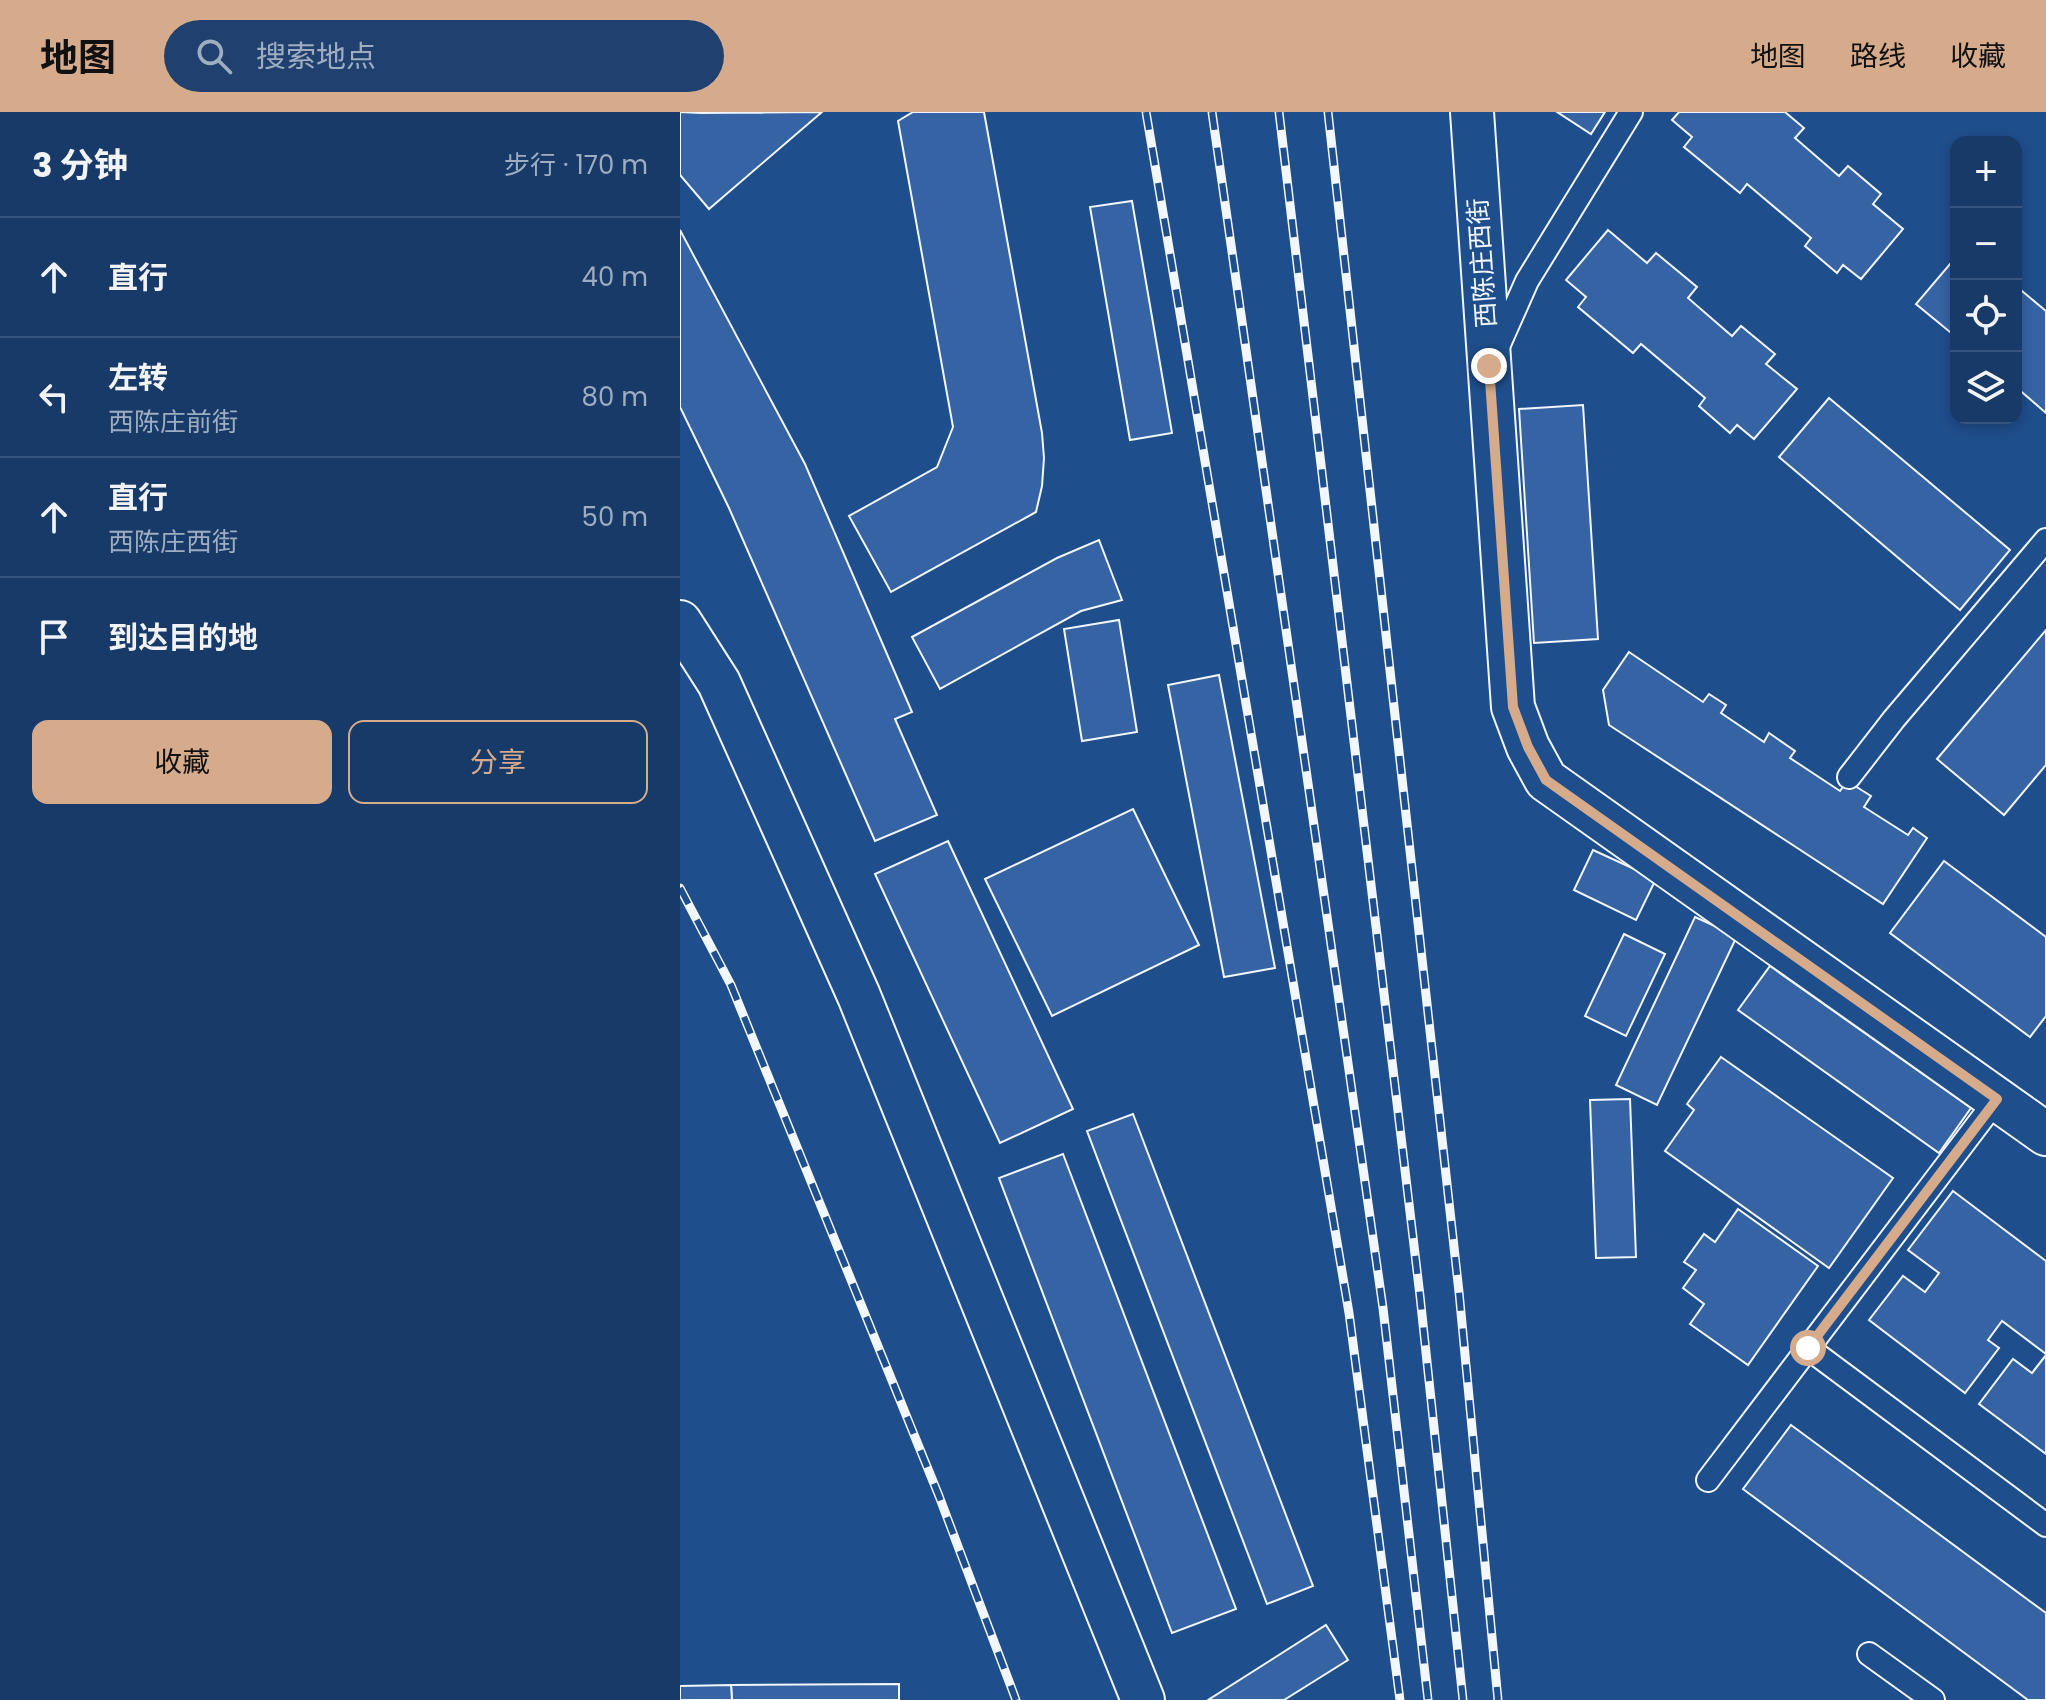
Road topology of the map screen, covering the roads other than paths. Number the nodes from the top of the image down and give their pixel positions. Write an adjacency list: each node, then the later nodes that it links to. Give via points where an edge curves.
1 (1472, 112): 3 (street, 西陈庄西街)
2 (1631, 112): 3 (lane, via 1527,281)
3 (1489, 366): 7 (street, 西陈庄西街, via 1513,707 1546,780)
4 (2046, 540): 6 (lane)
5 (680, 622): 13 (street, via 719,683 859,996)
6 (1849, 777)
7 (1997, 1099): 8 (street, 西陈庄西街); 9 (lane)
8 (2046, 1134)
9 (1808, 1348): 10 (lane); 11 (lane)
10 (1708, 1480)
11 (2046, 1525)
12 (1869, 1654): 14 (lane)
13 (1143, 1700)
14 (1933, 1700)

